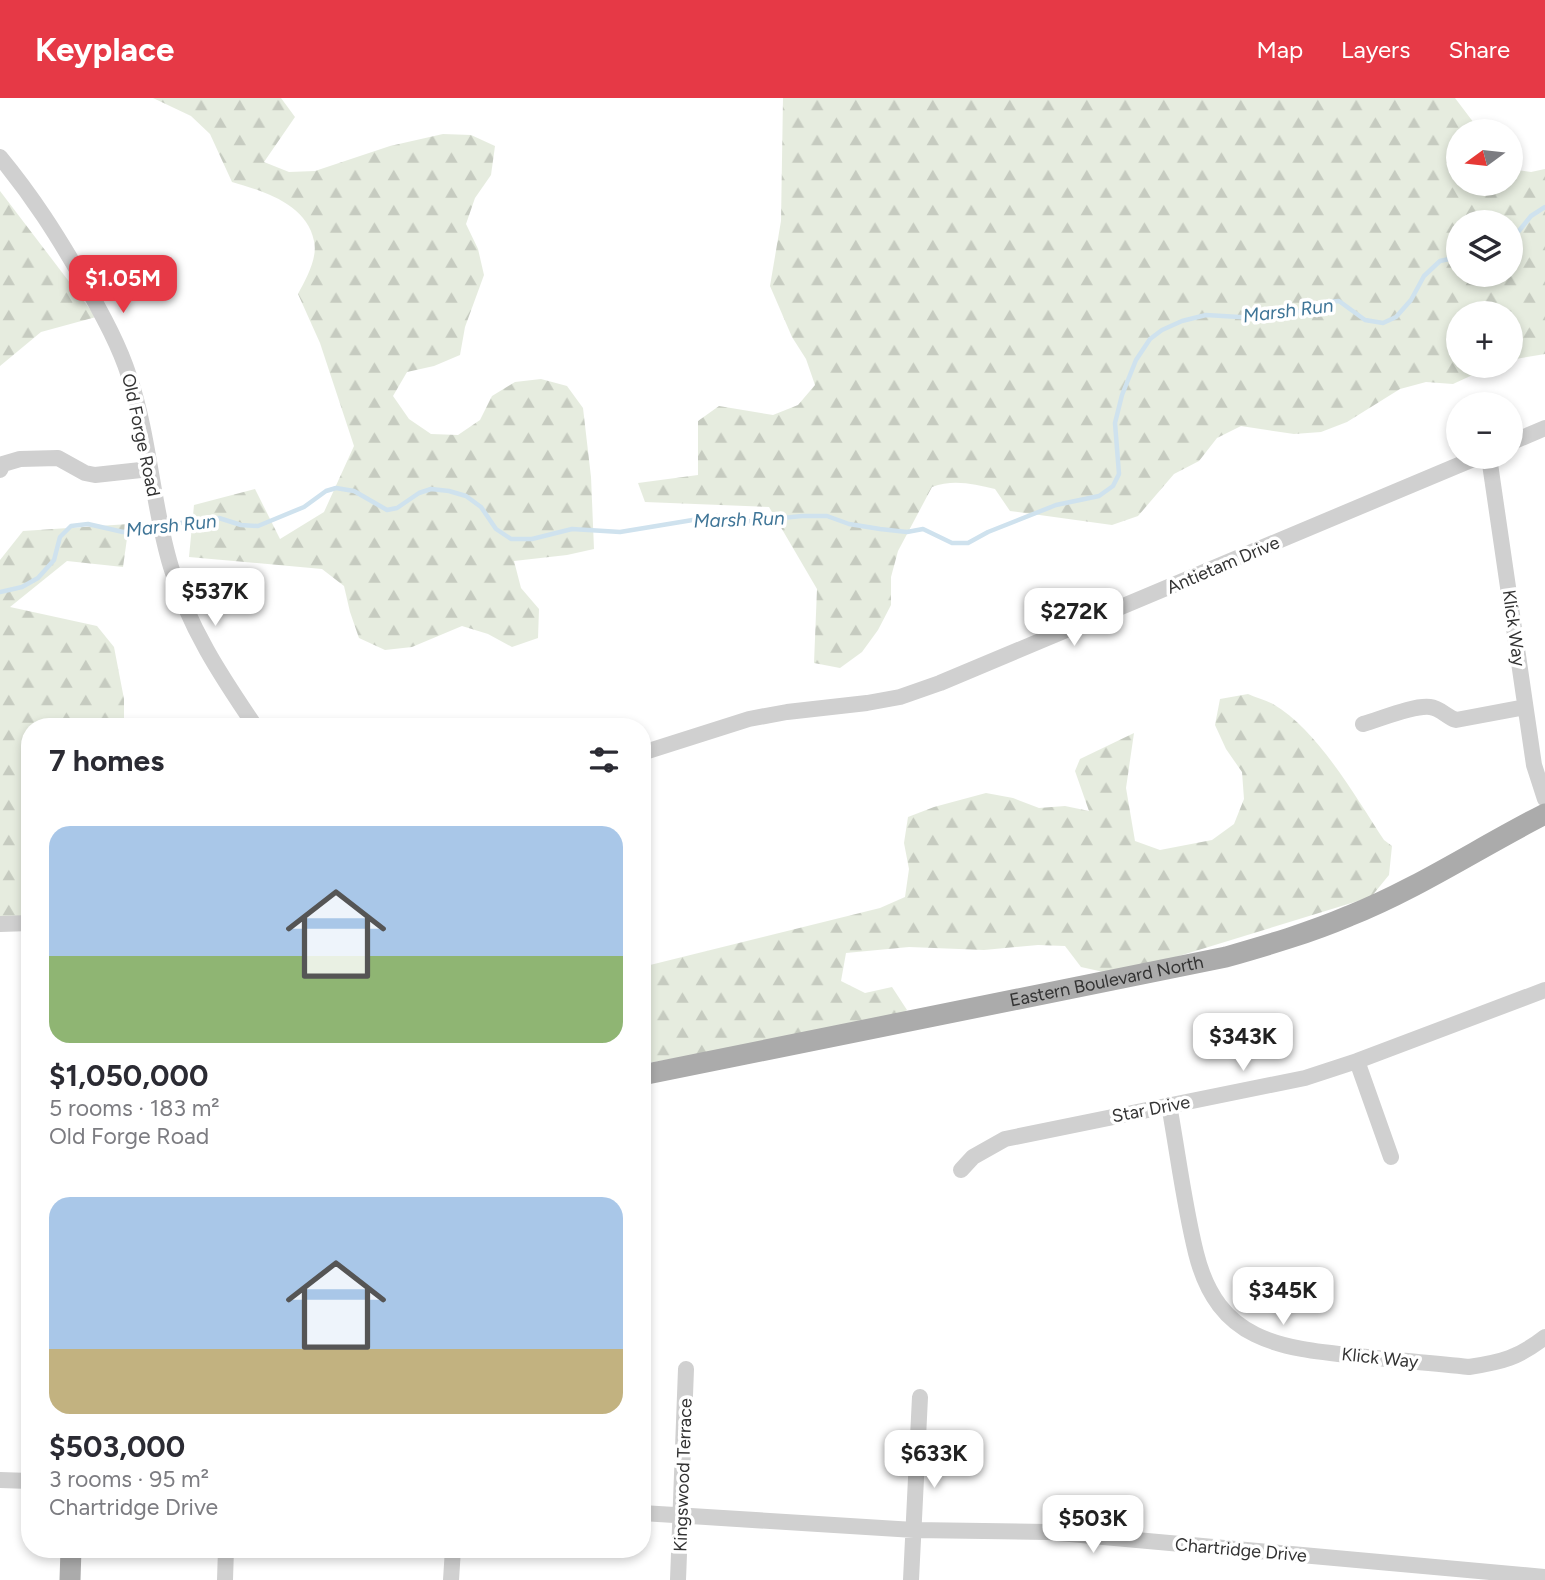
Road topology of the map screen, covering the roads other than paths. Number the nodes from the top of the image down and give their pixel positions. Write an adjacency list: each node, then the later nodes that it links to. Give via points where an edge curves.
1 (0, 157): 4 (street, Old Forge Road, via 56,233 116,341 139,409)
2 (1545, 428): 3 (street)
3 (1523, 437)
4 (150, 469): 7 (street, via 95,475 58,458 20,459 3,464); 9 (street, Old Forge Road, via 162,536 182,600 217,669)
5 (1449, 469): 11 (street, Antietam Drive, via 940,683 889,699 749,719)
6 (1491, 469): 8 (street, Klick Way)
7 (0, 470)
8 (1525, 707): 10 (street, via 1456,720 1430,707 1420,708); 12 (street, Klick Way, via 1534,765)
9 (250, 718)
10 (1363, 724)
11 (651, 750)
12 (1545, 799)
13 (1545, 814): 18 (main road, Eastern Boulevard North, via 1350,916 1226,957)
14 (21, 923): 15 (street)
15 (0, 924)
16 (1545, 990): 17 (street, Star Drive)
17 (1357, 1060): 19 (street, Star Drive, via 1283,1084); 20 (street)
18 (651, 1073)
19 (1169, 1105): 21 (street, Star Drive, via 1006,1139 973,1157); 22 (street, Klick Way, via 1196,1255 1207,1283 1239,1325 1264,1340 1297,1350 1469,1367 1523,1353)
20 (1391, 1157)
21 (961, 1170)
22 (1545, 1337)
23 (687, 1369): 28 (street, Kingswood Terrace)
24 (920, 1397): 29 (street)
25 (0, 1480): 26 (street)
26 (21, 1481)
27 (651, 1513): 28 (street, Chartridge Drive)
28 (681, 1515): 29 (street, Chartridge Drive); 37 (street, Kingswood Terrace)
29 (914, 1531): 33 (street, Chartridge Drive, via 1048,1532); 38 (street)
30 (71, 1558): 34 (main road)
31 (226, 1558): 35 (street)
32 (452, 1558): 36 (street)
33 (1545, 1577)
34 (70, 1580)
35 (225, 1580)
36 (451, 1580)
37 (678, 1580)
38 (911, 1580)

